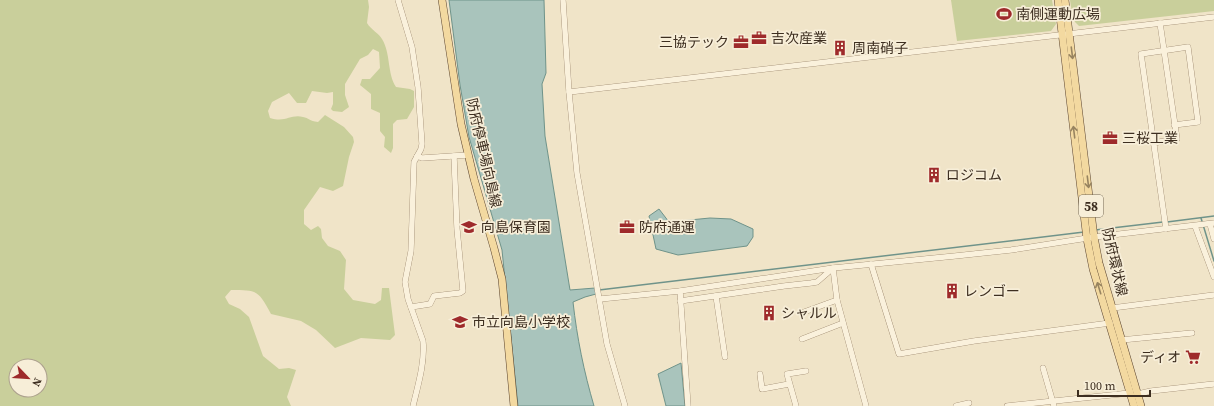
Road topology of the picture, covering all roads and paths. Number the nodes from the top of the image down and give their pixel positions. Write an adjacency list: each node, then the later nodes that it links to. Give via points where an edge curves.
1 (398, 0): 14 (street, via 415,61 422,144)
2 (442, 0): 13 (main road, 防府停車場向島線)
3 (564, 0): 10 (street)
4 (1058, 0): 8 (main road, 防府環状線 / 58)
5 (1065, 0): 8 (main road, 防府環状線 / 58)
6 (1214, 16): 7 (street)
7 (1160, 23): 8 (street); 9 (street)
8 (1066, 34): 10 (street); 19 (main road, 防府環状線 / 58)
9 (1164, 50): 11 (street); 11 (street, via 1188,47 1198,122); 12 (street, via 1141,54)
10 (569, 92): 27 (street, via 577,173)
11 (1174, 125): 12 (street, via 1177,140)
12 (1153, 143): 18 (street)
13 (468, 155): 15 (street); 48 (main road, 防府停車場向島線, via 502,279)
14 (417, 156): 15 (street); 30 (street, via 414,162 411,251 405,282)
15 (454, 156): 30 (street, via 463,291 460,294 434,296 430,304)
16 (1212, 223): 17 (street); 20 (street)
17 (1195, 226): 18 (street); 23 (street)
18 (1166, 229): 19 (street)
19 (1091, 238): 21 (street); 31 (main road, 防府環状線 / 58); 34 (main road, 防府環状線 / 58, one-way to 19, via 1093,269)
20 (1214, 239)
21 (871, 264): 22 (street); 34 (street, via 899,354)
22 (833, 268): 24 (street); 26 (street, via 817,282); 28 (street)
23 (1214, 277)
24 (680, 291): 27 (street); 29 (street)
25 (1214, 295): 31 (street)
26 (716, 296): 29 (street); 38 (street)
27 (600, 299): 49 (street, via 607,344)
28 (837, 300): 32 (street); 33 (street)
29 (680, 301): 50 (street)
30 (411, 307): 47 (street, via 423,348 421,372)
31 (1112, 308): 37 (main road, 防府環状線 / 58)
32 (804, 312)
33 (843, 323): 36 (street); 52 (street)
34 (1110, 323): 44 (main road, 防府環状線 / 58)
35 (1192, 333): 37 (street)
36 (802, 339)
37 (1121, 340): 44 (main road, 防府環状線 / 58)
38 (725, 357)
39 (1043, 368): 46 (street)
40 (806, 371): 42 (street, via 787,374)
41 (760, 374): 42 (street, via 762,389)
42 (789, 384): 51 (street)
43 (1214, 384): 44 (street)
44 (1134, 394): 46 (street); 55 (main road, 防府環状線 / 58); 56 (main road, 防府環状線 / 58)
45 (969, 403): 53 (street)
46 (1053, 403): 54 (street)
47 (413, 406)
48 (514, 406)
49 (625, 406)
50 (688, 406)
51 (796, 406)
52 (866, 406)
53 (956, 406)
54 (1008, 406)
55 (1134, 406)
56 (1141, 406)

